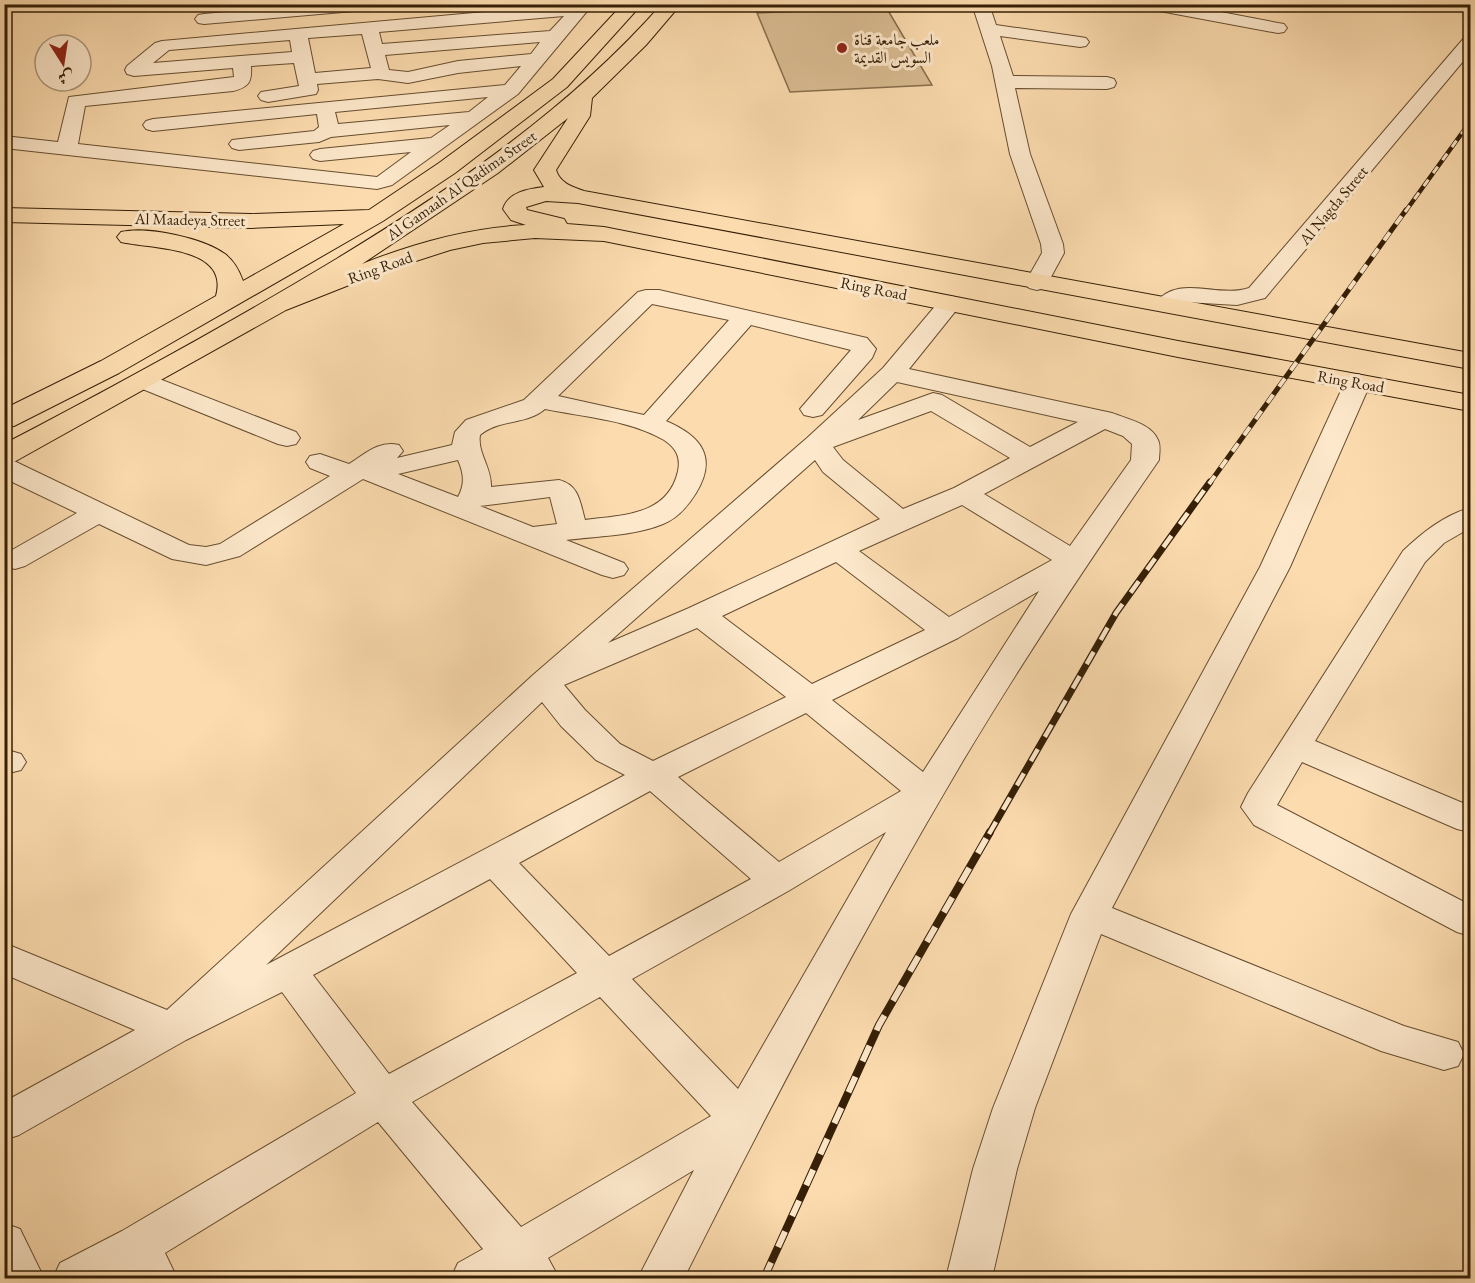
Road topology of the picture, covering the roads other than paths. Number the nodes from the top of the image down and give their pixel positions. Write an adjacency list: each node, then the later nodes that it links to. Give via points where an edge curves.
1 (633, 4): 53 (main road, Al Gamaah Al Qadima Street, via 585,58 535,104)
2 (672, 4): 32 (main road, Al Gamaah Al Qadima Street, via 649,33)
3 (980, 4): 13 (street)
4 (1149, 4): 8 (street)
5 (1227, 4): 8 (street)
6 (385, 5): 10 (street)
7 (582, 7): 11 (street); 14 (street)
8 (1214, 16): 12 (street)
9 (204, 19): 10 (street)
10 (307, 21): 11 (street); 19 (street); 21 (street, via 165,46 134,70 221,58)
11 (369, 28): 18 (street)
12 (1278, 28)
13 (990, 29): 15 (street); 27 (street)
14 (555, 36): 17 (street, via 463,38); 20 (street)
15 (1080, 42)
16 (1470, 42): 60 (street, Al Nagda Street, via 1257,293 1228,299 1179,295)
17 (436, 45): 18 (street); 22 (street)
18 (375, 50): 23 (street)
19 (302, 57): 21 (street); 26 (street)
20 (536, 59): 22 (street); 30 (street)
21 (242, 62): 36 (street)
22 (443, 70): 24 (street)
23 (381, 73): 24 (street, via 391,77); 25 (street)
24 (425, 75): 31 (street)
25 (351, 76): 26 (street); 35 (street)
26 (307, 80): 34 (street, via 307,92)
27 (1005, 82): 28 (street); 56 (street, via 1020,154 1053,247)
28 (1107, 83)
29 (166, 87): 36 (street); 40 (street); 46 (street, via 76,101)
30 (511, 90): 31 (street); 38 (street)
31 (432, 96): 33 (street)
32 (582, 97): 51 (main road, Ring Road, via 580,116 545,170 553,185); 58 (main road, Al Gamaah Al Qadima Street, via 436,207)
33 (388, 100): 35 (street); 39 (street)
34 (281, 103): 36 (street); 37 (street)
35 (357, 103): 37 (street)
36 (241, 104): 40 (street); 44 (street)
37 (325, 108): 42 (street)
38 (474, 117): 39 (street); 45 (street)
39 (395, 124): 41 (street)
40 (153, 125): 48 (street)
41 (358, 128): 42 (street); 47 (street)
42 (322, 140): 44 (street); 47 (street); 50 (street)
43 (4, 142): 46 (street)
44 (239, 144): 49 (street)
45 (436, 144): 47 (street); 50 (street, via 381,182)
46 (67, 149): 48 (street)
47 (360, 151)
48 (151, 159): 49 (street)
49 (237, 169): 50 (street)
50 (322, 178)
51 (579, 197): 55 (main road, via 537,194 516,203 514,209 530,219); 56 (main road, Ring Road)
52 (4, 215): 53 (main road, Al Maadeya Street, via 241,220)
53 (375, 216): 57 (main road, Al Gamaah Al Qadima Street)
54 (4, 234): 57 (main road, Al Maadeya Street, via 135,238 201,250 222,264 231,280)
55 (604, 234): 58 (main road, Ring Road, via 535,231 465,239); 59 (main road, Ring Road)
56 (1037, 283): 60 (main road, Ring Road)
57 (228, 299): 73 (main road, Al Gamaah Al Qadima Street, via 110,367)
58 (283, 303): 66 (main road, Al Gamaah Al Qadima Street)
59 (950, 303): 63 (main road, Ring Road); 65 (street)
60 (1166, 305): 62 (main road, Ring Road)
61 (746, 316): 69 (street, via 645,297); 71 (street, via 852,340 862,346 863,353); 74 (street)
62 (1251, 320): 63 (main road, via 1233,338 1219,345); 64 (main road, Ring Road)
63 (1178, 349): 67 (main road, Ring Road)
64 (1470, 361)
65 (892, 373): 68 (street); 76 (street)
66 (144, 381): 75 (street); 79 (main road, Al Gamaah Al Qadima Street)
67 (1358, 382): 70 (main road, Ring Road); 105 (street, via 1275,567)
68 (938, 392): 72 (street); 76 (street); 80 (street)
69 (540, 400): 74 (street); 77 (street, via 526,410 475,426 464,438)
70 (1470, 403)
71 (813, 409)
72 (1103, 419): 80 (street); 92 (street, via 1132,430 1146,442 1145,460)
73 (4, 420)
74 (649, 425): 89 (street, via 670,432 692,452 694,464 677,501 659,517)
75 (287, 438)
76 (817, 444): 88 (street, via 832,466); 97 (street)
77 (468, 450): 83 (street); 85 (street, via 477,472 477,484)
78 (389, 451): 83 (street)
79 (4, 456)
80 (1031, 459): 84 (street)
81 (320, 462): 83 (street)
82 (4, 467): 86 (street)
83 (360, 472): 85 (street); 86 (street, via 218,554 182,553)
84 (964, 494): 88 (street); 92 (street)
85 (467, 503): 89 (street, via 559,488); 90 (street)
86 (99, 512): 93 (street)
87 (1470, 517): 99 (street, via 1434,537 1413,557)
88 (900, 521): 91 (street)
89 (573, 530): 90 (street)
90 (531, 536): 94 (street)
91 (838, 550): 95 (street); 96 (street)
92 (1073, 560): 96 (street); 101 (street)
93 (15, 561)
94 (613, 569)
95 (700, 615): 97 (street); 98 (street)
96 (947, 631): 98 (street)
97 (544, 682): 100 (street, via 608,752); 110 (street)
98 (810, 699): 100 (street); 101 (street)
99 (1296, 746): 102 (street); 106 (street, via 1260,802 1261,811)
100 (653, 775): 103 (street); 104 (street)
101 (925, 792): 104 (street); 113 (street)
102 (1470, 820)
103 (494, 859): 108 (street); 109 (street)
104 (777, 881): 109 (street)
105 (1090, 914): 111 (street, via 1395,1040); 122 (street, via 1014,1107)
106 (1470, 922)
107 (4, 957): 110 (street)
108 (288, 971): 110 (street); 112 (street)
109 (603, 977): 112 (street); 113 (street)
110 (172, 1029): 114 (street)
111 (1444, 1054)
112 (383, 1098): 116 (street); 117 (street)
113 (741, 1120): 117 (street); 121 (street)
114 (4, 1124)
115 (4, 1243): 118 (street)
116 (146, 1262): 119 (street)
117 (526, 1265): 120 (street)
118 (21, 1278)
119 (75, 1278)
120 (474, 1278)
121 (661, 1278)
122 (969, 1278)

